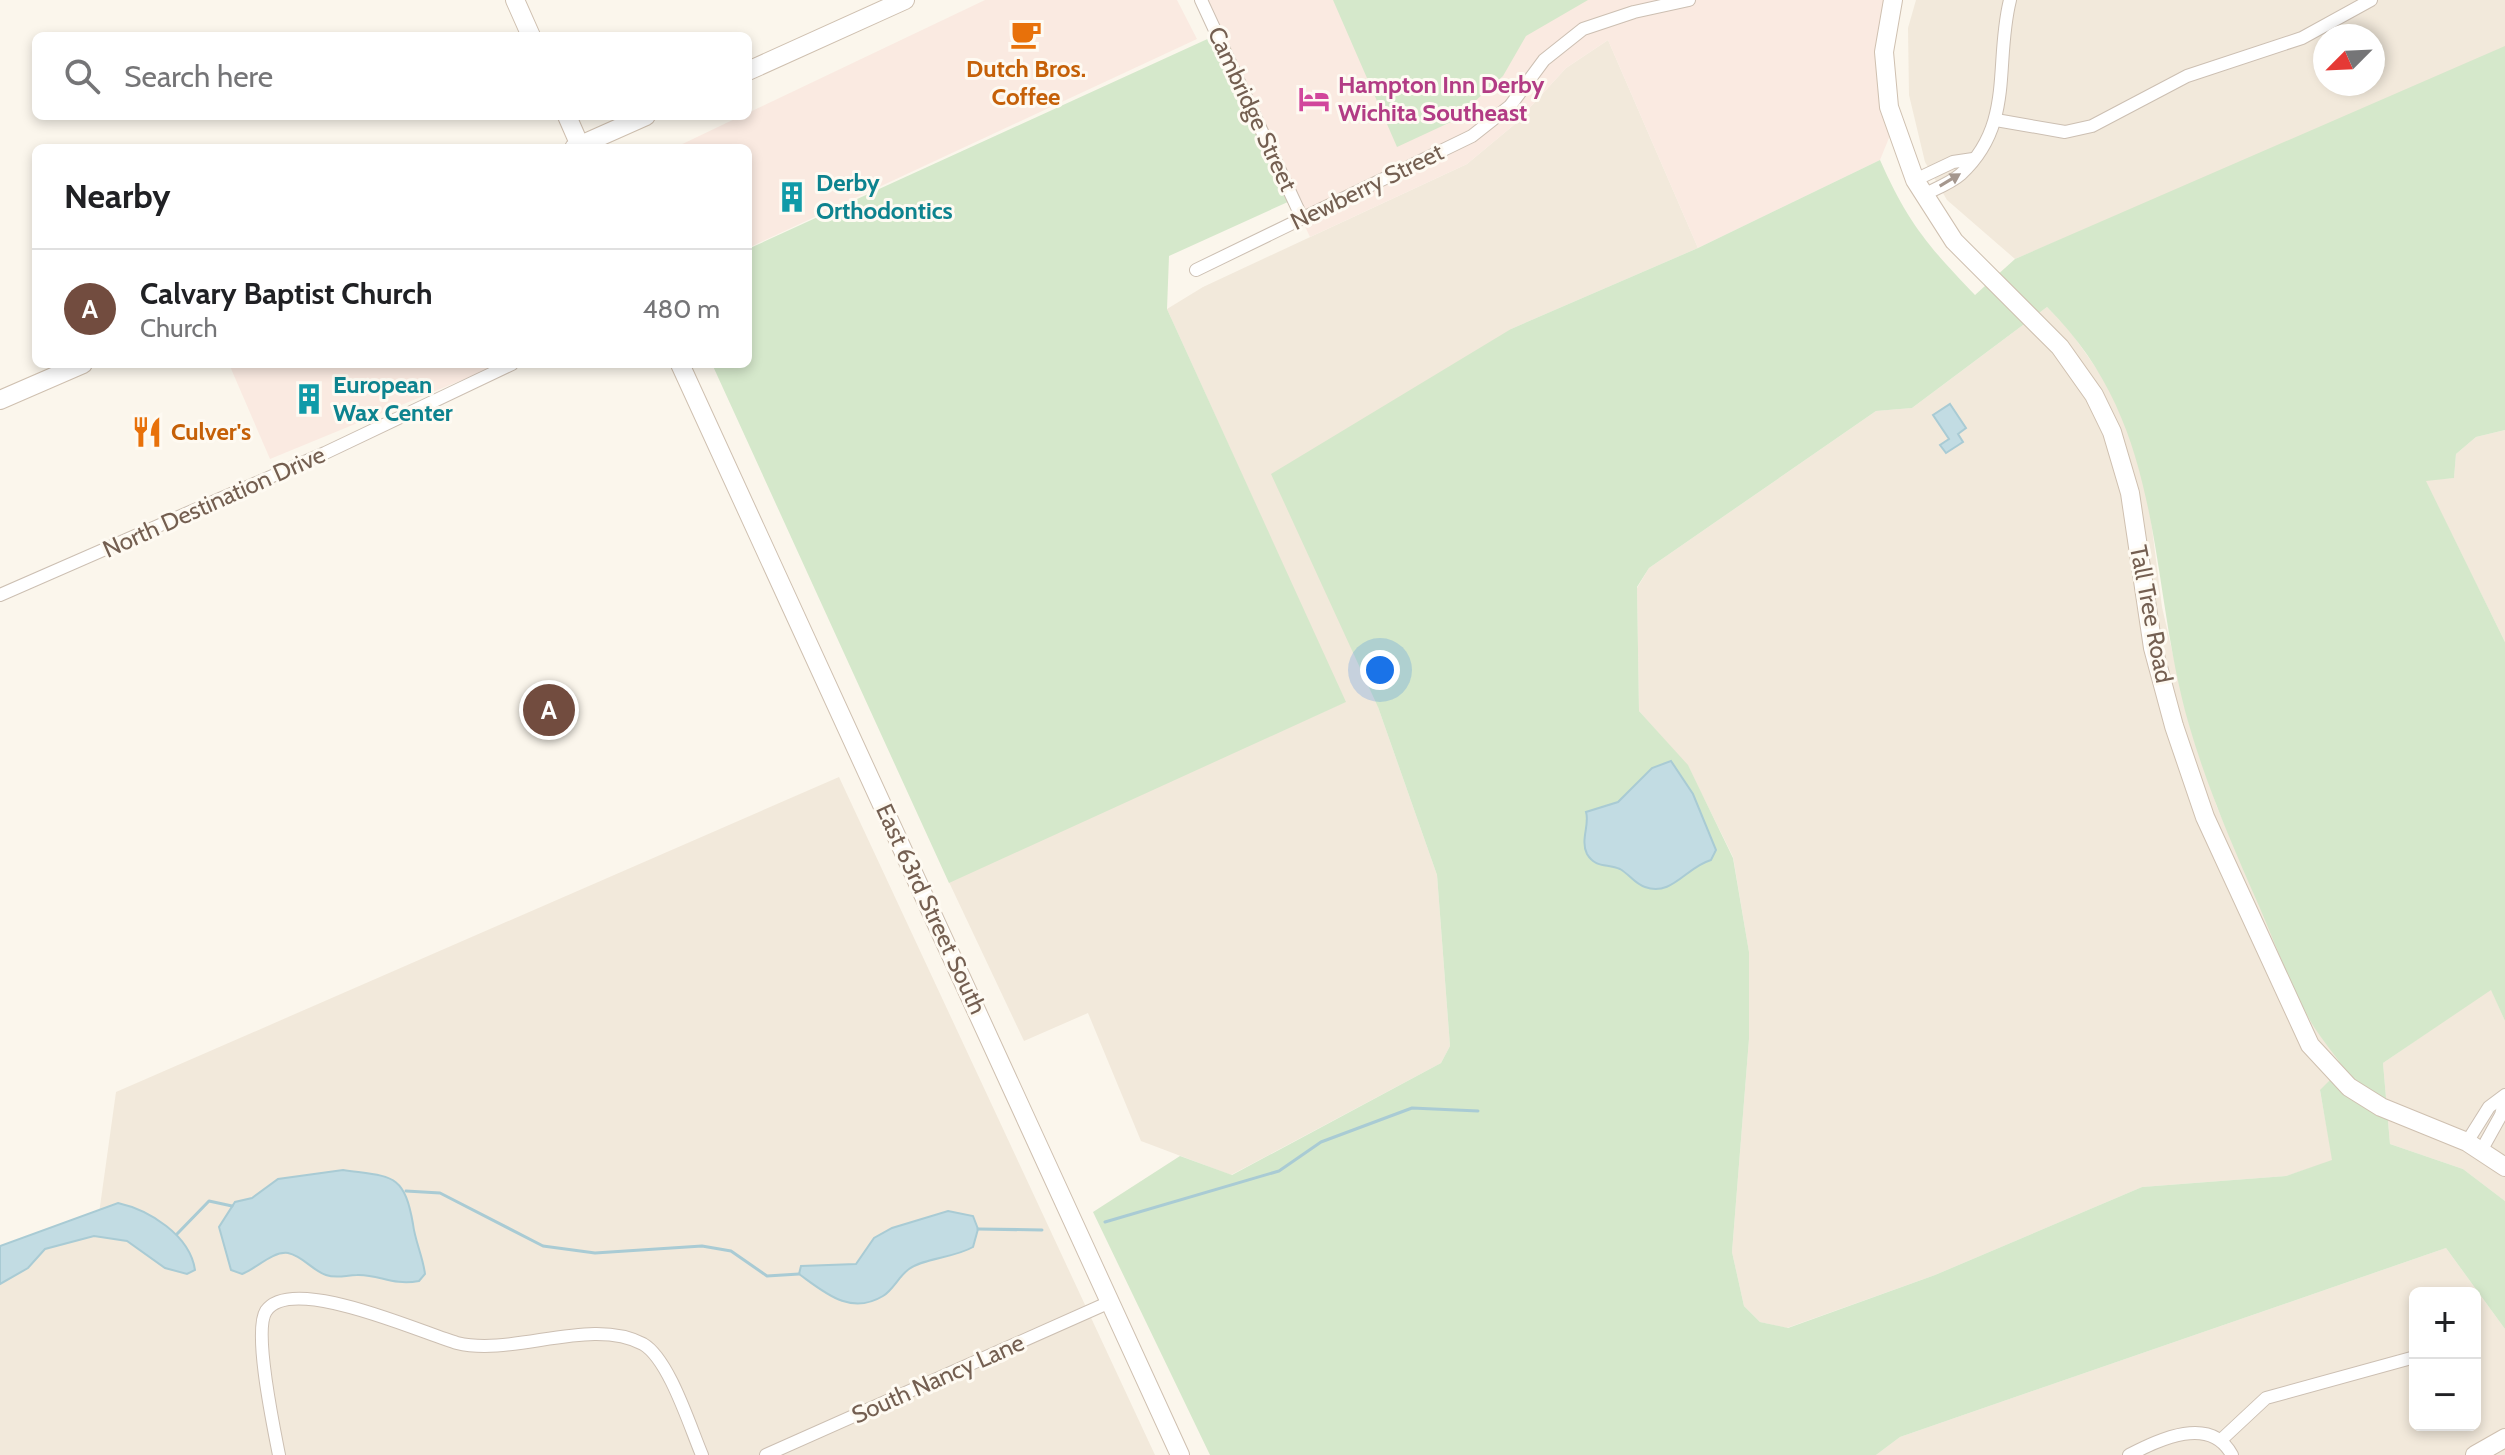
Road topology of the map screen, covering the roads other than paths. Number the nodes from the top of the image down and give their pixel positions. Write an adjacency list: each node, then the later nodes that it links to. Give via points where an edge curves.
1 (515, 0): 8 (main road)
2 (905, 0): 9 (main road)
3 (1201, 0): 16 (street, Cambridge Street)
4 (1689, 0): 16 (street, Newberry Street, via 1583,29 1544,60 1510,106 1472,136)
5 (1893, 0): 15 (main road, Tall Tree Road, via 1884,52 1889,107)
6 (2010, 0): 12 (street)
7 (2371, 0): 12 (street, via 2302,38 2187,76 2092,126 2065,132)
8 (529, 32)
9 (752, 69)
10 (569, 120): 13 (main road)
11 (637, 120): 14 (main road)
12 (1996, 120): 15 (street, via 1991,136 1960,175)
13 (578, 144)
14 (585, 144)
15 (1919, 188): 24 (main road, Tall Tree Road, via 1954,241 2060,347 2112,432 2130,493 2153,648 2174,726 2205,817 2310,1045 2349,1087 2381,1107)
16 (1302, 218): 17 (street, Newberry Street)
17 (1196, 270)
18 (74, 368): 21 (main road)
19 (504, 368): 22 (street, North Destination Drive, via 325,453)
20 (682, 368): 26 (main road, East 63rd Street South)
21 (0, 400)
22 (0, 595)
23 (2505, 1097): 24 (street, via 2501,1115)
24 (2474, 1146): 25 (main road, Tall Tree Road)
25 (2505, 1167)
26 (1110, 1302): 32 (street, South Nancy Lane); 33 (main road, East 63rd Street South)
27 (2409, 1359): 29 (street, via 2266,1398)
28 (2505, 1438): 36 (main road)
29 (2221, 1440): 34 (street, via 2181,1433); 35 (street)
30 (279, 1455): 31 (street, via 261,1322 269,1308 285,1301 350,1307 476,1346 603,1336 636,1341 660,1361)
31 (702, 1455)
32 (766, 1455)
33 (1180, 1455)
34 (2129, 1455)
35 (2232, 1455)
36 (2475, 1455)

